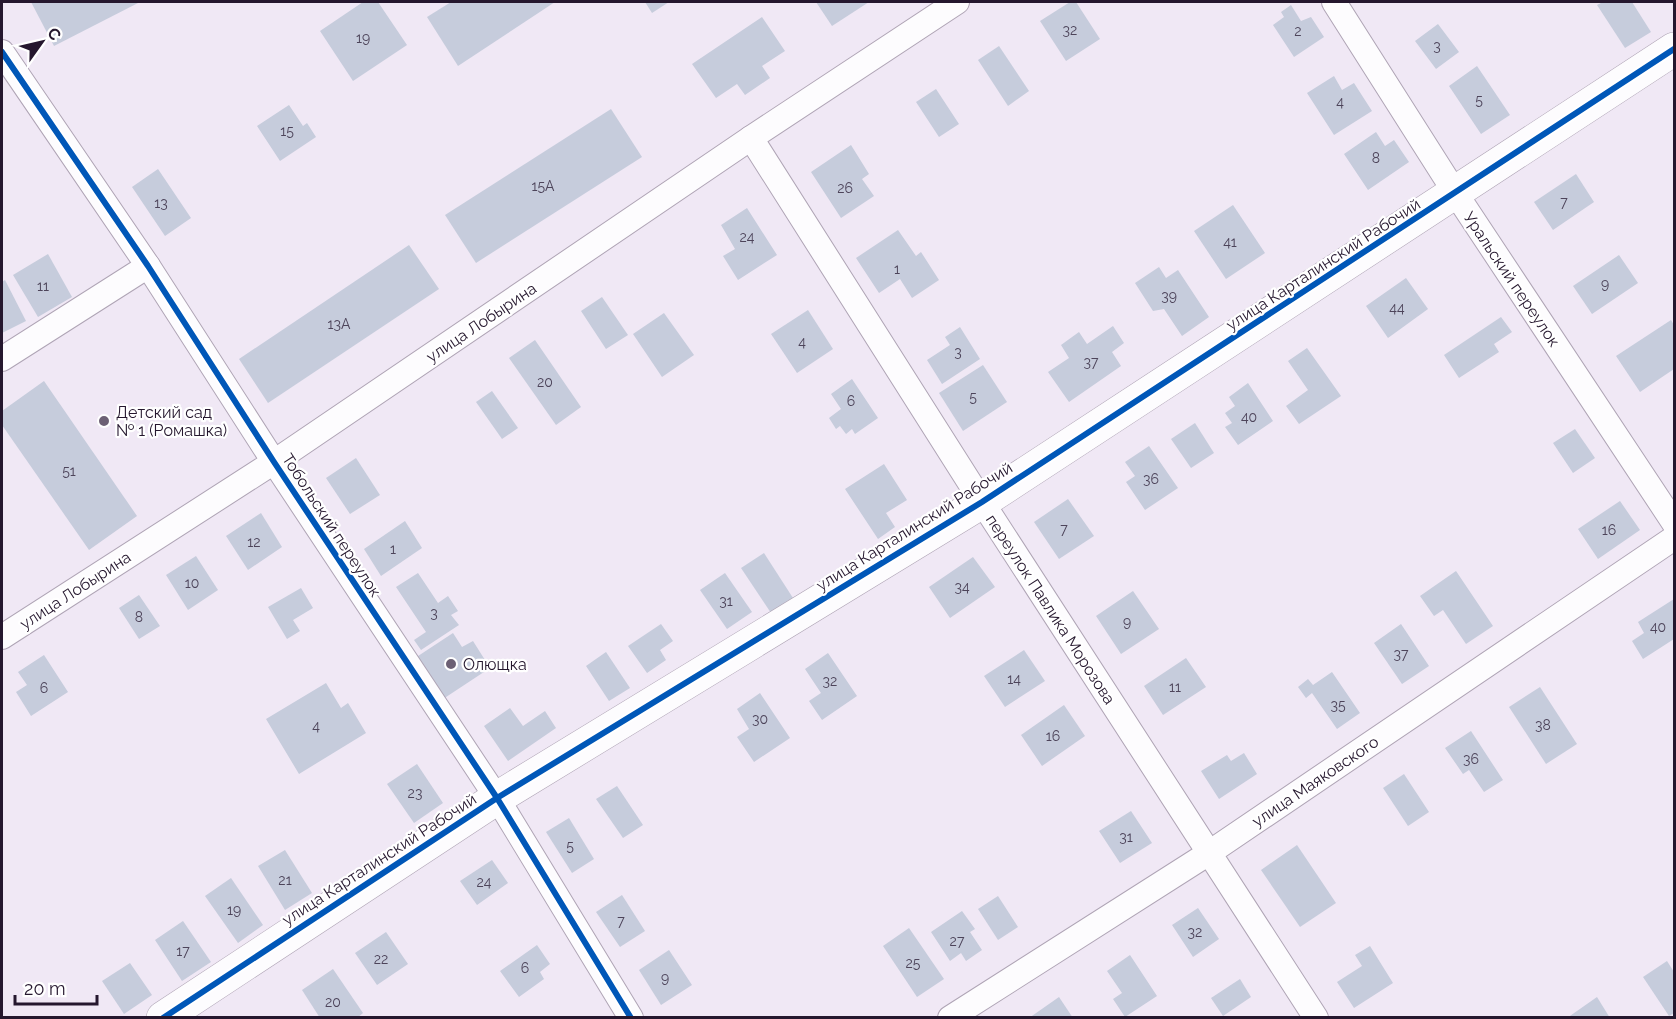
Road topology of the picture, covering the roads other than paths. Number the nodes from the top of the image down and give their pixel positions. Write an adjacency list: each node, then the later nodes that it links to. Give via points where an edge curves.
1 (957, 2): 5 (street, улица Лобырина)
2 (1334, 2): 6 (street, Уральский переулок)
3 (1674, 50): 6 (street, улица Карталинский Рабочий)
4 (2, 52): 7 (street, Тобольский переулок)
5 (751, 138): 9 (street, улица Лобырина); 10 (street, переулок Павлика Морозова)
6 (1456, 194): 10 (street, улица Карталинский Рабочий); 11 (street, Уральский переулок)
7 (148, 266): 8 (street); 9 (street, Тобольский переулок)
8 (2, 359)
9 (274, 462): 13 (street, улица Лобырина); 14 (street, Тобольский переулок)
10 (982, 502): 14 (street, улица Карталинский Рабочий); 15 (street, переулок Павлика Морозова)
11 (1674, 523)
12 (1674, 538): 15 (street, улица Маяковского)
13 (2, 638)
14 (496, 798): 16 (street, улица Карталинский Рабочий); 17 (street, Тобольский переулок)
15 (1209, 853): 18 (street, улица Маяковского); 19 (street, переулок Павлика Морозова)
16 (163, 1017)
17 (631, 1017)
18 (951, 1017)
19 (1316, 1017)

